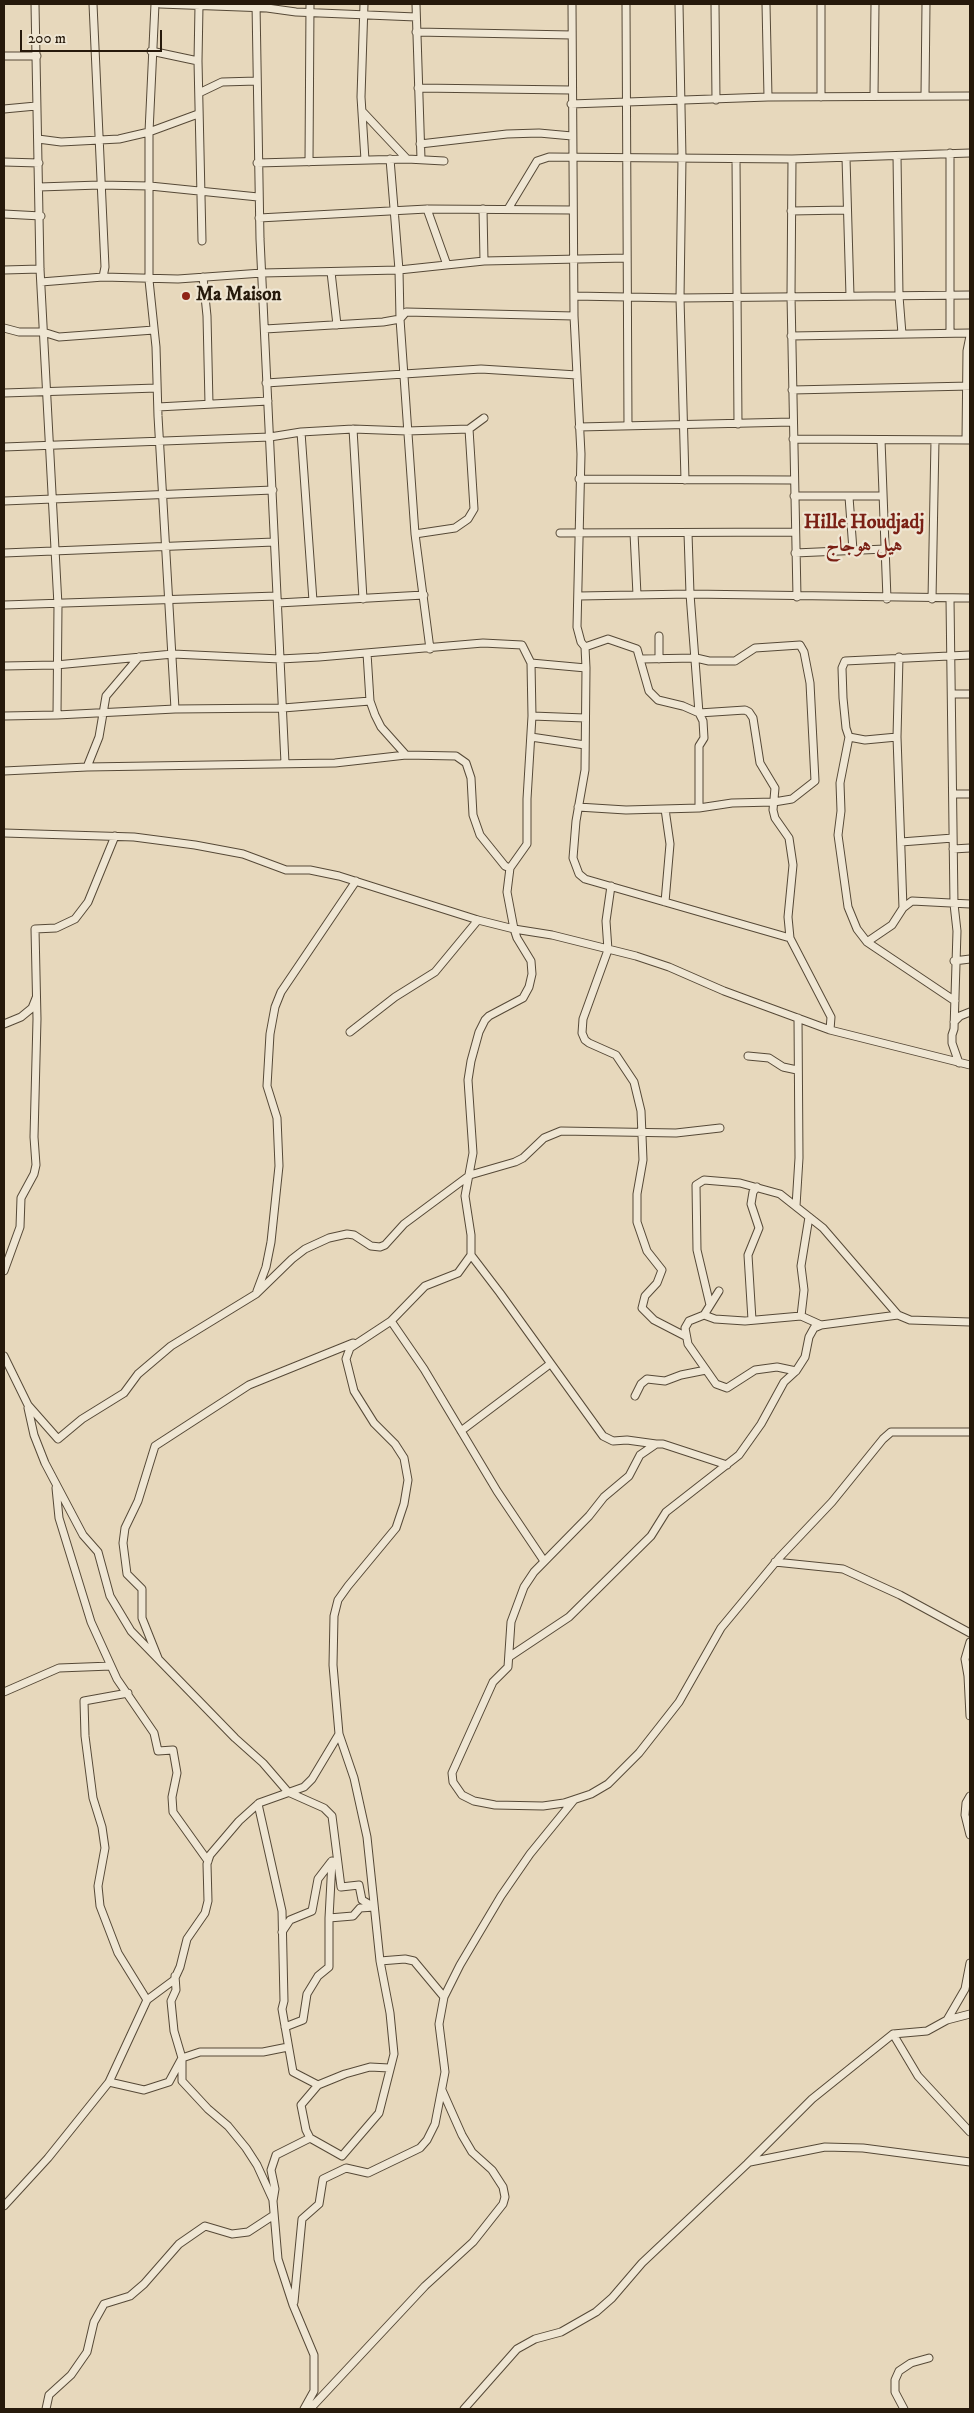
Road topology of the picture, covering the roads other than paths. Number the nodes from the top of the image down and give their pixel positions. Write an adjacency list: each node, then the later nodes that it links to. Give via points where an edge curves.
1 (35, 4): 25 (street)
2 (93, 4): 47 (street)
3 (155, 4): 23 (street)
4 (160, 4): 16 (street)
5 (310, 4): 18 (street)
6 (364, 4): 19 (street)
7 (416, 4): 20 (street)
8 (572, 4): 22 (street)
9 (626, 4): 38 (street)
10 (678, 4): 37 (street)
11 (715, 4): 36 (street)
12 (766, 4): 35 (street)
13 (821, 4): 31 (street)
14 (874, 4): 32 (street)
15 (926, 4): 33 (street)
16 (199, 6): 17 (street); 26 (street)
17 (256, 6): 18 (street); 27 (street)
18 (310, 13): 19 (street); 64 (street)
19 (363, 15): 20 (street); 42 (street)
20 (416, 17): 21 (street)
21 (416, 32): 22 (street); 28 (street)
22 (572, 35): 29 (street)
23 (151, 51): 26 (street); 44 (street)
24 (4, 56): 25 (street)
25 (37, 56): 40 (street)
26 (198, 61): 30 (street)
27 (257, 81): 30 (street, via 222,82); 66 (street)
28 (418, 88): 29 (street); 48 (street)
29 (571, 90): 39 (street)
30 (198, 93): 43 (street)
31 (821, 96): 32 (street); 35 (street)
32 (874, 96): 33 (street)
33 (925, 96): 34 (street)
34 (970, 96)
35 (768, 97): 36 (street)
36 (716, 100): 37 (street)
37 (680, 101): 38 (street); 54 (street)
38 (626, 103): 39 (street); 53 (street)
39 (571, 104): 45 (street)
40 (36, 106): 41 (street); 46 (street)
41 (4, 109)
42 (362, 111): 57 (street); 61 (street)
43 (198, 114): 44 (street); 70 (street)
44 (149, 132): 47 (street); 68 (street)
45 (572, 136): 48 (street, via 507,134); 52 (street)
46 (38, 139): 47 (street); 65 (street)
47 (98, 142): 67 (street)
48 (420, 144): 58 (street)
49 (950, 153): 50 (street); 51 (street); 96 (street)
50 (970, 153)
51 (896, 156): 55 (street); 101 (street)
52 (571, 157): 53 (street); 74 (street, via 548,157 537,162); 75 (street)
53 (627, 158): 54 (street); 83 (street)
54 (682, 158): 59 (street); 104 (street)
55 (846, 158): 60 (street); 76 (street)
56 (390, 159): 57 (street); 61 (street); 77 (street)
57 (406, 159): 58 (street)
58 (421, 159): 62 (street)
59 (736, 159): 60 (street); 103 (street)
60 (792, 159): 78 (street)
61 (364, 160): 64 (street)
62 (444, 161)
63 (4, 162): 65 (street)
64 (309, 162): 66 (street)
65 (39, 163): 69 (street)
66 (257, 163): 71 (street)
67 (100, 184): 68 (street); 69 (street); 92 (street)
68 (150, 186): 70 (street); 94 (street)
69 (39, 187): 80 (street)
70 (201, 189): 71 (street); 82 (street)
71 (258, 197): 81 (street)
72 (427, 209): 73 (street); 77 (street); 86 (street)
73 (483, 209): 74 (street); 85 (street)
74 (508, 209): 75 (street)
75 (573, 210): 84 (street)
76 (846, 210): 78 (street); 100 (street)
77 (393, 211): 81 (street); 89 (street)
78 (791, 211): 99 (street)
79 (4, 214): 80 (street)
80 (41, 216): 87 (street)
81 (259, 218): 91 (street)
82 (202, 241)
83 (627, 258): 84 (street); 102 (street)
84 (574, 260): 85 (street); 98 (street)
85 (484, 261): 86 (street)
86 (447, 265): 89 (street)
87 (40, 269): 88 (street); 95 (street)
88 (4, 270)
89 (399, 270): 90 (street); 106 (street)
90 (331, 272): 91 (street); 107 (street)
91 (262, 273): 93 (street); 109 (street)
92 (103, 277): 94 (street); 95 (street)
93 (203, 277): 94 (street); 125 (street, via 208,316)
94 (149, 280): 110 (street)
95 (41, 282): 111 (street)
96 (950, 294): 97 (street); 101 (street); 112 (street)
97 (970, 295)
98 (574, 296): 102 (street); 105 (street)
99 (791, 296): 100 (street); 103 (street); 115 (street)
100 (850, 296): 101 (street)
101 (899, 296): 113 (street)
102 (628, 297): 104 (street); 130 (street)
103 (737, 297): 104 (street); 129 (street)
104 (680, 298): 131 (street)
105 (574, 316): 106 (street, via 406,312); 117 (street)
106 (400, 319): 107 (street); 116 (street)
107 (337, 326): 109 (street)
108 (4, 328): 111 (street)
109 (264, 329): 118 (street)
110 (154, 330): 111 (street, via 59,337); 120 (street)
111 (43, 332): 121 (street)
112 (950, 332): 113 (street); 114 (street)
113 (902, 334): 115 (street)
114 (970, 335): 119 (street)
115 (791, 336): 122 (street)
116 (404, 374): 117 (street, via 481,369); 118 (street); 135 (street)
117 (577, 375): 132 (street)
118 (266, 383): 124 (street)
119 (969, 386): 122 (street); 142 (street)
120 (157, 388): 121 (street); 126 (street)
121 (46, 390): 123 (street); 143 (street)
122 (792, 390): 128 (street)
123 (4, 392)
124 (268, 402): 125 (street); 137 (street)
125 (209, 404): 126 (street)
126 (158, 407): 139 (street)
127 (484, 418): 134 (street)
128 (792, 422): 129 (street); 138 (street)
129 (738, 424): 131 (street)
130 (628, 425): 131 (street); 132 (street)
131 (682, 425): 146 (street)
132 (579, 427): 145 (street)
133 (353, 429): 135 (street); 136 (street); 174 (street)
134 (469, 429): 135 (street); 160 (street, via 474,509 468,519 455,528)
135 (407, 431): 160 (street)
136 (300, 432): 137 (street); 180 (street)
137 (270, 437): 139 (street); 148 (street)
138 (793, 439): 140 (street); 147 (street)
139 (160, 440): 143 (street); 149 (street)
140 (881, 440): 141 (street); 151 (street)
141 (935, 440): 142 (street); 176 (street)
142 (968, 440)
143 (49, 444): 144 (street); 153 (street)
144 (4, 447)
145 (579, 479): 146 (street); 158 (street)
146 (685, 480): 147 (street)
147 (794, 480): 150 (street)
148 (273, 490): 149 (street); 161 (street)
149 (163, 494): 153 (street); 162 (street)
150 (794, 496): 152 (street); 156 (street)
151 (883, 496): 152 (street); 163 (street)
152 (849, 497): 164 (street)
153 (52, 499): 154 (street); 165 (street)
154 (4, 500)
155 (688, 532): 156 (street); 159 (street); 168 (street)
156 (795, 532): 167 (street)
157 (560, 533): 158 (street)
158 (579, 533): 159 (street); 171 (street)
159 (634, 533): 170 (street)
160 (415, 534): 169 (street)
161 (274, 542): 162 (street); 178 (street)
162 (166, 547): 165 (street); 179 (street)
163 (885, 549): 164 (street); 175 (street)
164 (853, 550): 167 (street)
165 (55, 552): 166 (street); 182 (street)
166 (4, 553)
167 (795, 553): 172 (street)
168 (690, 594): 170 (street); 172 (street); 194 (street)
169 (424, 595): 174 (street); 185 (street)
170 (637, 595): 171 (street)
171 (579, 596): 184 (street, via 577,627 581,642)
172 (797, 597): 175 (street)
173 (970, 598): 177 (street)
174 (363, 599): 180 (street)
175 (887, 599): 176 (street)
176 (932, 599): 177 (street)
177 (950, 599): 188 (street)
178 (278, 600): 179 (street); 180 (street); 192 (street)
179 (169, 601): 182 (street); 186 (street)
180 (313, 602)
181 (4, 605): 182 (street)
182 (58, 605): 197 (street)
183 (659, 636): 193 (street)
184 (586, 647): 195 (street, via 608,639 637,649); 199 (street)
185 (430, 649): 187 (street); 196 (street, via 483,643 522,645)
186 (173, 654): 190 (street); 192 (street); 204 (street)
187 (367, 654): 192 (street); 202 (street)
188 (951, 655): 189 (street); 191 (street); 200 (street)
189 (970, 655)
190 (138, 657): 197 (street); 205 (street, via 106,696)
191 (899, 657): 212 (street, via 846,661 842,668); 213 (street)
192 (280, 658): 203 (street)
193 (659, 658): 194 (street); 195 (street)
194 (696, 658): 206 (street); 221 (street, via 734,661 755,648 797,644 803,647 810,682 816,777 809,788 792,799)
195 (641, 659): 206 (street, via 649,691 658,700)
196 (531, 663): 199 (street); 209 (street)
197 (56, 665): 198 (street); 207 (street)
198 (4, 666)
199 (586, 668): 210 (street)
200 (952, 694): 201 (street); 219 (street)
201 (970, 694)
202 (370, 701): 203 (street); 215 (street, via 382,727)
203 (283, 708): 204 (street); 216 (street)
204 (175, 710): 205 (street)
205 (105, 713): 207 (street); 217 (street)
206 (699, 713): 221 (street, via 750,712 760,762 775,788); 223 (street, via 704,738 699,746)
207 (57, 715): 208 (street)
208 (4, 716)
209 (532, 716): 210 (street); 211 (street)
210 (585, 718): 214 (street)
211 (531, 737): 214 (street); 231 (street, via 527,844)
212 (849, 737): 213 (street, via 866,740); 241 (street, via 840,783 838,834 848,907 856,929)
213 (897, 737): 228 (street)
214 (585, 745): 222 (street)
215 (406, 755): 216 (street, via 335,763); 231 (street, via 456,756 466,763 480,835)
216 (285, 762): 217 (street)
217 (87, 767): 218 (street)
218 (4, 771)
219 (953, 794): 220 (street); 227 (street)
220 (970, 794)
221 (774, 802): 223 (street, via 732,802); 240 (street, via 775,818 790,838 793,865 788,917)
222 (578, 807): 224 (street); 233 (street, via 575,868 585,879)
223 (699, 808): 224 (street)
224 (665, 809): 234 (street, via 670,844)
225 (4, 833): 226 (street)
226 (116, 836): 232 (street, via 195,845 243,854 286,870 310,870); 245 (street, via 88,902 75,919 56,928 35,929)
227 (953, 838): 228 (street); 230 (street)
228 (901, 842): 237 (street)
229 (970, 848): 230 (street)
230 (953, 849): 235 (street)
231 (510, 868): 239 (street, via 507,892)
232 (356, 881): 238 (street); 266 (street, via 281,992 275,1007 270,1034 268,1086 277,1118 280,1166 271,1242)
233 (611, 886): 234 (street); 242 (street, via 606,921)
234 (665, 902): 240 (street)
235 (954, 904): 236 (street); 237 (street, via 912,901); 244 (street, via 957,931)
236 (970, 904)
237 (903, 908): 241 (street, via 892,926)
238 (478, 920): 239 (street); 252 (street, via 435,972 395,996)
239 (514, 929): 242 (street); 259 (street, via 531,961 531,980 522,998 489,1016 480,1032 468,1080 474,1143)
240 (790, 938): 251 (street, via 831,1018)
241 (867, 942): 246 (street)
242 (608, 950): 248 (street, via 669,967); 258 (street, via 583,1019 582,1033 589,1043 616,1056 630,1074 642,1111)
243 (970, 959): 244 (street)
244 (954, 961): 246 (street)
245 (36, 975): 250 (street, via 37,997 32,1008); 264 (street, via 36,1164 21,1198 20,1226)
246 (955, 1000): 249 (street)
247 (970, 1012): 249 (street)
248 (798, 1018): 251 (street); 256 (street)
249 (954, 1022): 254 (street, via 952,1043)
250 (4, 1024)
251 (830, 1030): 254 (street)
252 (350, 1032)
253 (748, 1056): 256 (street, via 769,1058 783,1067)
254 (960, 1063): 255 (street)
255 (970, 1065)
256 (797, 1070): 261 (street, via 799,1158)
257 (720, 1128): 258 (street, via 676,1133)
258 (641, 1132): 259 (street, via 561,1131 544,1138 515,1162); 275 (street, via 643,1160 637,1194 637,1222 647,1251 662,1270 657,1283 645,1296 642,1308 654,1320)
259 (470, 1175): 263 (street, via 465,1196); 266 (street, via 404,1224 385,1245 371,1246 348,1234 329,1238 305,1249)
260 (757, 1187): 261 (street, via 780,1194); 267 (street, via 704,1180 696,1185 696,1250); 271 (street, via 751,1204 759,1228 748,1255)
261 (796, 1206): 262 (street)
262 (809, 1217): 269 (street, via 823,1228); 270 (street, via 801,1266 804,1290)
263 (471, 1255): 272 (street, via 458,1273 425,1286); 278 (street)
264 (4, 1270)
265 (718, 1291): 267 (street)
266 (256, 1294): 282 (street, via 171,1346 138,1374 124,1393 82,1419 62,1438 54,1437)
267 (710, 1305): 268 (street)
268 (704, 1315): 271 (street, via 715,1319); 275 (street, via 689,1321)
269 (898, 1315): 273 (street, via 910,1320); 274 (street)
270 (801, 1316): 271 (street); 274 (street)
271 (752, 1320)
272 (391, 1321): 276 (street); 283 (street)
273 (970, 1322)
274 (821, 1325): 280 (street, via 814,1328 808,1337 805,1356)
275 (685, 1336): 279 (street, via 693,1354)
276 (356, 1342): 293 (street, via 249,1385 155,1446 138,1501 125,1528 123,1543 127,1574 142,1589 142,1618); 298 (street, via 346,1358 349,1378 374,1424 395,1444 404,1458 408,1480 396,1528 338,1600 334,1616 333,1665)
277 (4, 1356): 282 (street)
278 (550, 1364): 283 (street); 285 (street, via 603,1436 612,1441)
279 (706, 1370): 280 (street, via 716,1384 727,1388 755,1370 777,1367); 281 (street, via 666,1381 647,1379)
280 (796, 1371): 286 (street, via 784,1382 748,1444)
281 (635, 1396)
282 (28, 1405): 287 (street, via 34,1435)
283 (461, 1431): 288 (street)
284 (970, 1432): 289 (street, via 890,1432)
285 (656, 1444): 286 (street); 288 (street, via 640,1455 629,1476 604,1497)
286 (726, 1465): 292 (street, via 666,1512 651,1536 569,1617)
287 (55, 1484): 293 (street, via 83,1535 98,1552 110,1596 126,1624); 294 (street, via 62,1527 91,1622)
288 (544, 1561): 292 (street, via 524,1587 515,1610 510,1627)
289 (775, 1562): 290 (street, via 836,1566 900,1595); 301 (street, via 721,1628 679,1702 639,1753 608,1784)
290 (970, 1633)
291 (970, 1642): 297 (street, via 965,1659)
292 (509, 1657): 301 (street, via 506,1669 493,1682 466,1739 452,1773 453,1782 466,1798 488,1804 543,1806)
293 (160, 1663): 299 (street, via 263,1762)
294 (111, 1666): 295 (street, via 59,1668); 296 (street)
295 (4, 1692)
296 (128, 1693): 305 (street, via 154,1733 158,1751 173,1750 178,1773 172,1798 173,1812); 314 (street, via 84,1700 85,1736 93,1798 105,1848 98,1886 100,1906 114,1944)
297 (970, 1716)
298 (339, 1734): 299 (street, via 312,1779 304,1787); 307 (street, via 354,1778 367,1837)
299 (288, 1792): 302 (street); 304 (street, via 324,1808 332,1816)
300 (970, 1796): 303 (street, via 965,1816)
301 (574, 1800): 313 (street, via 501,1896)
302 (258, 1804): 305 (street, via 239,1821); 309 (street, via 278,1888)
303 (970, 1835)
304 (334, 1840): 306 (street); 307 (street, via 341,1887 359,1885 362,1900)
305 (208, 1861): 312 (street, via 205,1913 187,1939)
306 (332, 1861): 308 (street); 309 (street, via 318,1879 312,1911 290,1920)
307 (374, 1907): 308 (street, via 360,1908 352,1916); 310 (street)
308 (329, 1918): 317 (street, via 329,1967 318,1976 307,1994 303,2020)
309 (282, 1934): 317 (street)
310 (380, 1962): 313 (street, via 414,1961); 321 (street, via 394,2054)
311 (970, 1964): 316 (street, via 965,1989)
312 (175, 1976): 314 (street); 320 (street, via 176,1990 171,2001)
313 (444, 1997): 324 (street, via 440,2016 445,2059)
314 (147, 2000): 322 (street)
315 (970, 2014): 316 (street)
316 (947, 2020): 318 (street, via 927,2031)
317 (285, 2027): 319 (street)
318 (893, 2034): 325 (street, via 918,2076); 327 (street, via 812,2099)
319 (288, 2047): 320 (street, via 263,2052 200,2052); 323 (street, via 293,2072)
320 (182, 2058): 322 (street, via 169,2082 144,2090); 329 (street, via 182,2082 246,2148)
321 (389, 2068): 323 (street, via 370,2067); 326 (street, via 379,2113 342,2156)
322 (108, 2082): 330 (street, via 48,2158)
323 (318, 2085): 326 (street, via 301,2105)
324 (442, 2090): 332 (street, via 435,2124 428,2140 420,2148 368,2173 346,2168 323,2179 319,2204 302,2219); 336 (street, via 472,2152 492,2170 503,2187 503,2204 474,2242 425,2286)
325 (970, 2132)
326 (310, 2138): 329 (street, via 276,2155 271,2170 275,2189)
327 (750, 2162): 328 (street, via 825,2147 864,2148); 337 (street, via 648,2257 596,2312 561,2332 535,2339 517,2349)
328 (970, 2162)
329 (273, 2200): 331 (street)
330 (4, 2206)
331 (274, 2215): 332 (street, via 278,2258); 334 (street, via 248,2232 232,2234 205,2226 179,2244 130,2296 104,2304 94,2322 87,2352 71,2375 49,2395)
332 (293, 2305): 335 (street, via 314,2355 314,2391)
333 (928, 2358): 338 (street, via 899,2371 896,2392)
334 (46, 2409)
335 (304, 2409)
336 (310, 2409)
337 (464, 2409)
338 (904, 2409)

